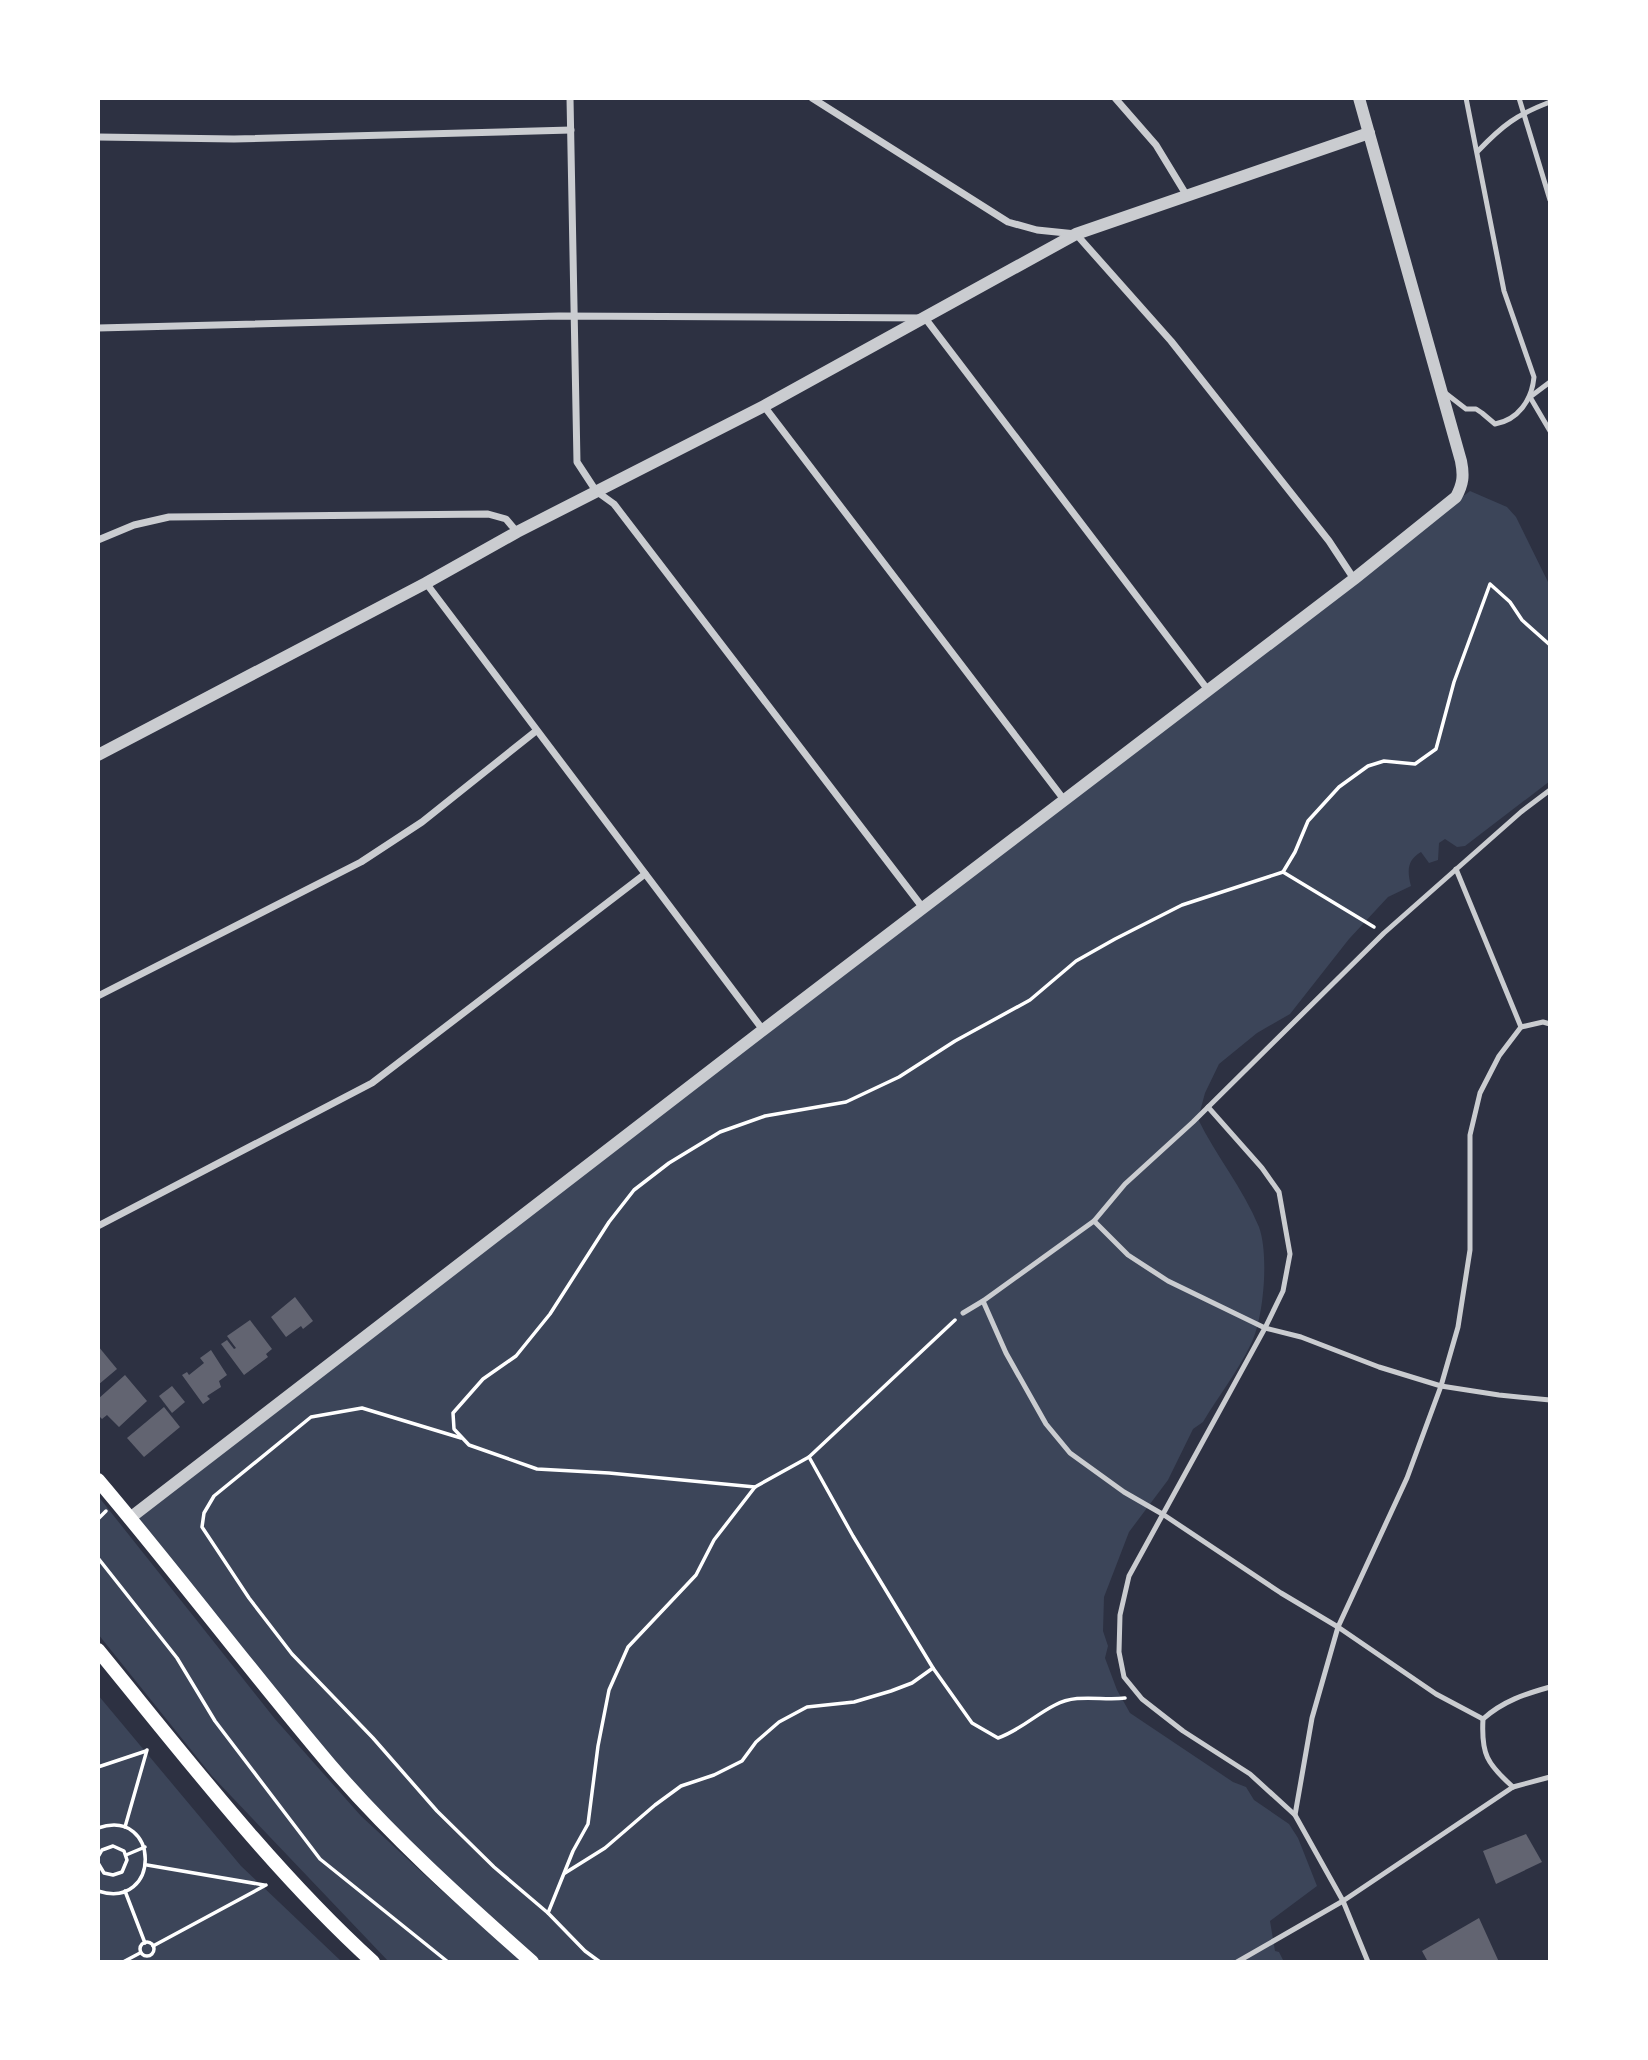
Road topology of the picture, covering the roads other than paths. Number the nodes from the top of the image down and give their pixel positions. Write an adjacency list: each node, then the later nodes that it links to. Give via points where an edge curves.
1 (570, 98): 9 (street)
2 (811, 98): 15 (street, via 1008,222)
3 (1115, 98): 13 (street, via 1156,145)
4 (1359, 98): 10 (street)
5 (1466, 98): 12 (lane)
6 (1519, 98): 8 (lane)
7 (1550, 102): 8 (lane)
8 (1522, 113): 12 (lane); 14 (lane)
9 (570, 130): 11 (street, via 233,139); 16 (street)
10 (1369, 133): 13 (street); 20 (street)
11 (98, 137)
12 (1478, 152): 21 (lane, via 1504,291 1534,377)
13 (1187, 196): 15 (street)
14 (1550, 200)
15 (1076, 234): 17 (street); 27 (street, via 1171,341)
16 (575, 316): 17 (street); 18 (street); 24 (street, via 577,462)
17 (925, 318): 22 (street); 29 (street)
18 (98, 328)
19 (1550, 382): 21 (lane)
20 (1441, 390): 21 (lane, via 1495,424 1507,422); 27 (street, via 1461,461 1462,486 1447,505)
21 (1530, 397): 23 (lane)
22 (764, 405): 24 (street); 33 (street)
23 (1550, 431)
24 (596, 491): 25 (street); 36 (street, via 614,504)
25 (517, 532): 26 (street, via 506,519 488,514 229,515 169,517); 28 (street)
26 (98, 540)
27 (1354, 579): 29 (street)
28 (426, 583): 30 (street); 31 (street)
29 (1208, 690): 33 (street)
30 (536, 731): 35 (street); 37 (street, via 422,822 361,862)
31 (98, 755)
32 (1550, 790): 34 (lane)
33 (1065, 801): 36 (street)
34 (1456, 869): 39 (lane); 41 (lane, via 1384,933)
35 (645, 874): 40 (street); 43 (street, via 372,1083)
36 (923, 908): 40 (street)
37 (98, 996)
38 (1550, 1024): 39 (lane)
39 (1521, 1027): 47 (lane, via 1480,1093 1471,1135 1470,1250 1458,1328)
40 (763, 1030): 51 (street)
41 (1208, 1107): 42 (lane, via 1125,1184); 46 (lane, via 1279,1192 1290,1254 1283,1291)
42 (1094, 1221): 44 (lane); 46 (lane, via 1128,1255 1168,1281)
43 (98, 1226)
44 (983, 1301): 45 (lane); 50 (lane, via 1046,1424 1070,1453)
45 (962, 1313)
46 (1265, 1328): 47 (lane); 50 (lane)
47 (1441, 1386): 48 (lane); 52 (lane, via 1407,1478)
48 (1550, 1400)
49 (98, 1480): 51 (main road)
50 (1164, 1515): 52 (lane); 58 (lane, via 1129,1576 1120,1615 1124,1677 1183,1731 1250,1774)
51 (130, 1518): 61 (main road, via 332,1767)
52 (1338, 1627): 55 (lane); 58 (lane, via 1312,1718)
53 (98, 1650): 60 (main road, via 197,1772)
54 (1550, 1687): 55 (lane, via 1496,1707)
55 (1483, 1719): 57 (lane, via 1482,1742 1490,1764)
56 (1550, 1777): 57 (lane)
57 (1513, 1787): 59 (lane)
58 (1295, 1815): 59 (lane)
59 (1343, 1902): 62 (lane); 63 (lane)
60 (373, 1962)
61 (532, 1962)
62 (1237, 1962)
63 (1368, 1962)

